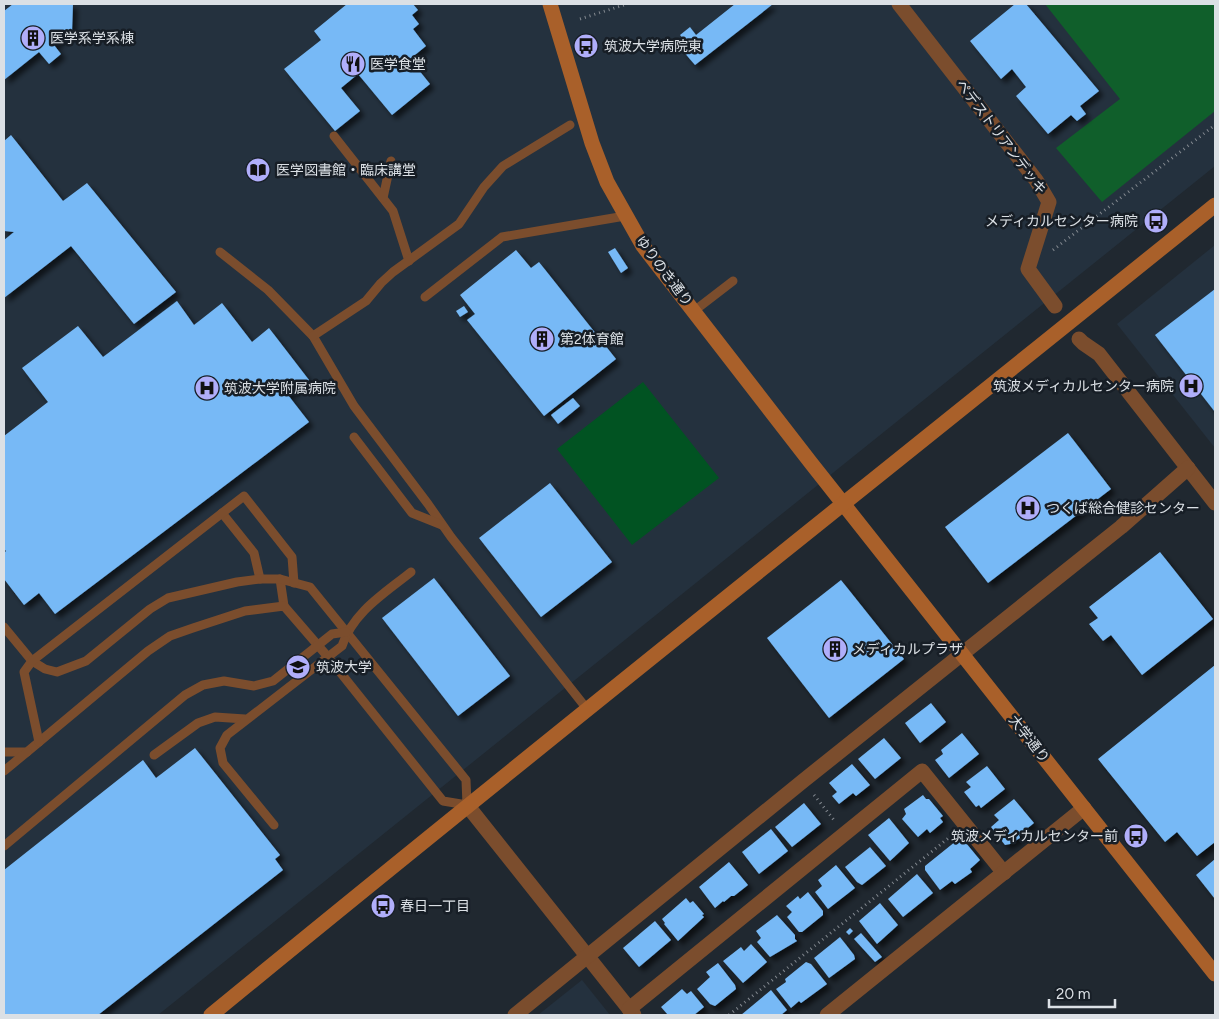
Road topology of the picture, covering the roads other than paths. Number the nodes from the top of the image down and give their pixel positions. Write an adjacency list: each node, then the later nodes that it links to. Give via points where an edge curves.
1 (550, 4): 8 (street, ゆりのき通り, via 592,142 607,182)
2 (899, 4): 13 (street, ペデストリアンデッキ, via 1036,180 1049,202 1028,270)
3 (570, 125): 10 (lane, via 503,166 459,224)
4 (334, 136): 6 (lane)
5 (391, 161): 6 (lane)
6 (383, 198): 10 (lane, via 393,211)
7 (1215, 205): 20 (street)
8 (625, 216): 12 (lane, via 502,237); 14 (street, ゆりのき通り, via 643,246)
9 (220, 252): 15 (lane, via 268,290)
10 (408, 261): 15 (lane, via 381,283 366,301)
11 (733, 281): 14 (lane)
12 (425, 297)
13 (1055, 306)
14 (694, 311): 20 (street, ゆりのき通り)
15 (313, 336): 22 (lane, via 354,406)
16 (1079, 338): 18 (street, via 1098,354)
17 (354, 437): 22 (lane, via 412,513)
18 (1188, 468): 19 (street); 31 (street, via 1121,527)
19 (1215, 502)
20 (843, 504): 31 (street, 大学通り); 34 (street)
21 (222, 513): 24 (lane, via 254,553); 26 (lane, via 244,496 292,557); 33 (lane)
22 (442, 525): 34 (lane)
23 (412, 572): 29 (lane, via 360,613)
24 (260, 579): 25 (lane); 33 (lane, via 168,598 86,661 57,672)
25 (280, 579): 26 (lane); 27 (lane)
26 (294, 583): 29 (lane, via 310,587)
27 (284, 606): 30 (lane); 36 (lane, via 245,611 170,636 148,650)
28 (4, 627): 33 (lane)
29 (346, 632): 30 (lane, via 332,634); 32 (lane, via 342,646); 41 (lane, via 466,780)
30 (318, 645): 32 (lane); 44 (lane, via 273,681 254,686 224,681 204,685 184,695)
31 (963, 655): 42 (street, 大学通り); 46 (street)
32 (328, 657): 35 (lane); 41 (lane, via 443,801)
33 (32, 661): 36 (lane, via 24,672)
34 (587, 709): 41 (street)
35 (245, 719): 39 (lane, via 215,717 198,724); 43 (lane, via 226,735 220,748 224,763)
36 (39, 742): 38 (lane)
37 (4, 752): 38 (lane)
38 (27, 752): 40 (lane)
39 (154, 756)
40 (4, 771)
41 (468, 805): 46 (street); 49 (street)
42 (1084, 808): 45 (street); 47 (street, 大学通り)
43 (274, 825)
44 (4, 846)
45 (1004, 873): 48 (street, via 922,771); 51 (street)
46 (587, 957): 48 (street); 50 (street)
47 (1215, 974)
48 (631, 1012)
49 (211, 1015)
50 (515, 1015)
51 (827, 1015)

